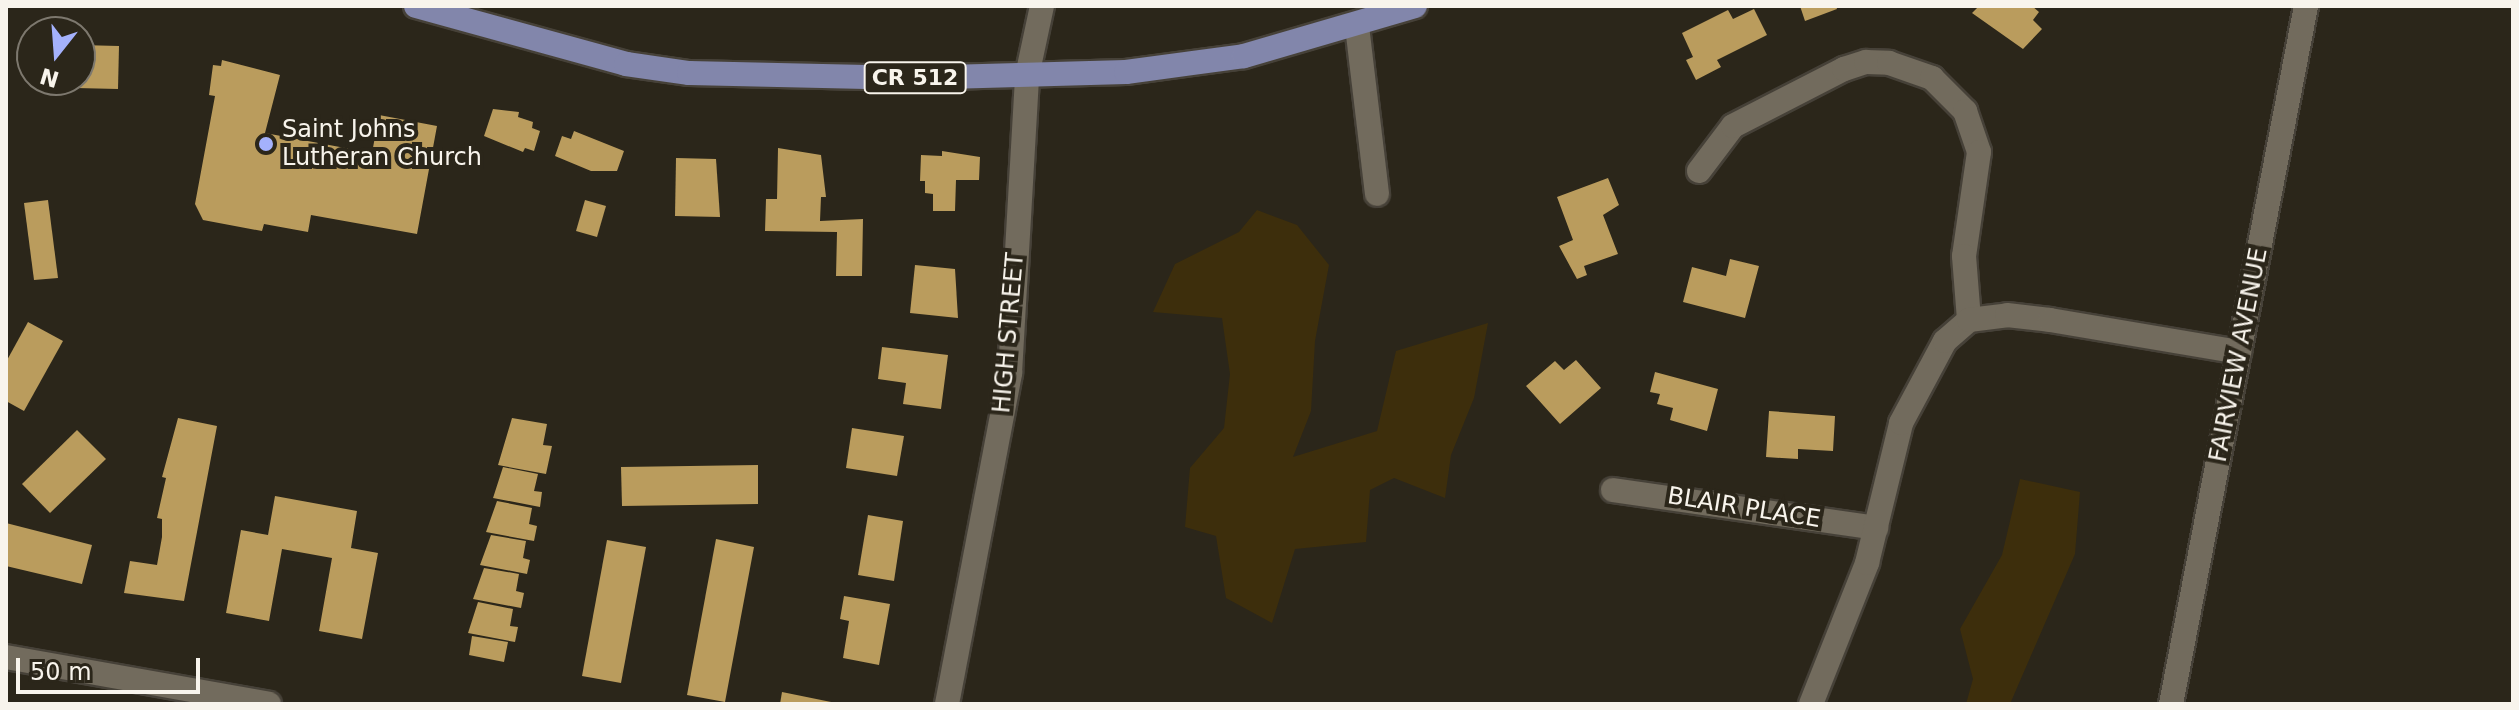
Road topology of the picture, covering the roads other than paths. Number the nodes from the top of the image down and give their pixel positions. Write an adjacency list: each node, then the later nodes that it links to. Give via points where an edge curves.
1 (416, 6): 6 (main road, CR 512, via 571,51 689,73)
2 (1042, 6): 6 (street, HIGH STREET)
3 (1415, 6): 5 (main road, CR 512)
4 (2306, 6): 10 (street, FAIRVIEW AVENUE)
5 (1357, 26): 6 (main road, CR 512, via 1244,56 1126,72); 8 (street)
6 (1027, 76): 15 (street, HIGH STREET, via 1010,373)
7 (1699, 171): 9 (street, via 1733,126 1844,69 1866,62 1889,63 1932,78 1965,111 1976,131 1979,152 1964,256)
8 (1377, 194)
9 (1969, 320): 10 (street, via 2007,315 2050,320); 12 (street, via 1945,341 1916,387 1901,423)
10 (2239, 352): 17 (street, FAIRVIEW AVENUE)
11 (1613, 490): 12 (street, BLAIR PLACE)
12 (1876, 528): 16 (street)
13 (6, 657): 14 (street)
14 (269, 704)
15 (947, 704)
16 (1811, 704)
17 (2171, 704)

